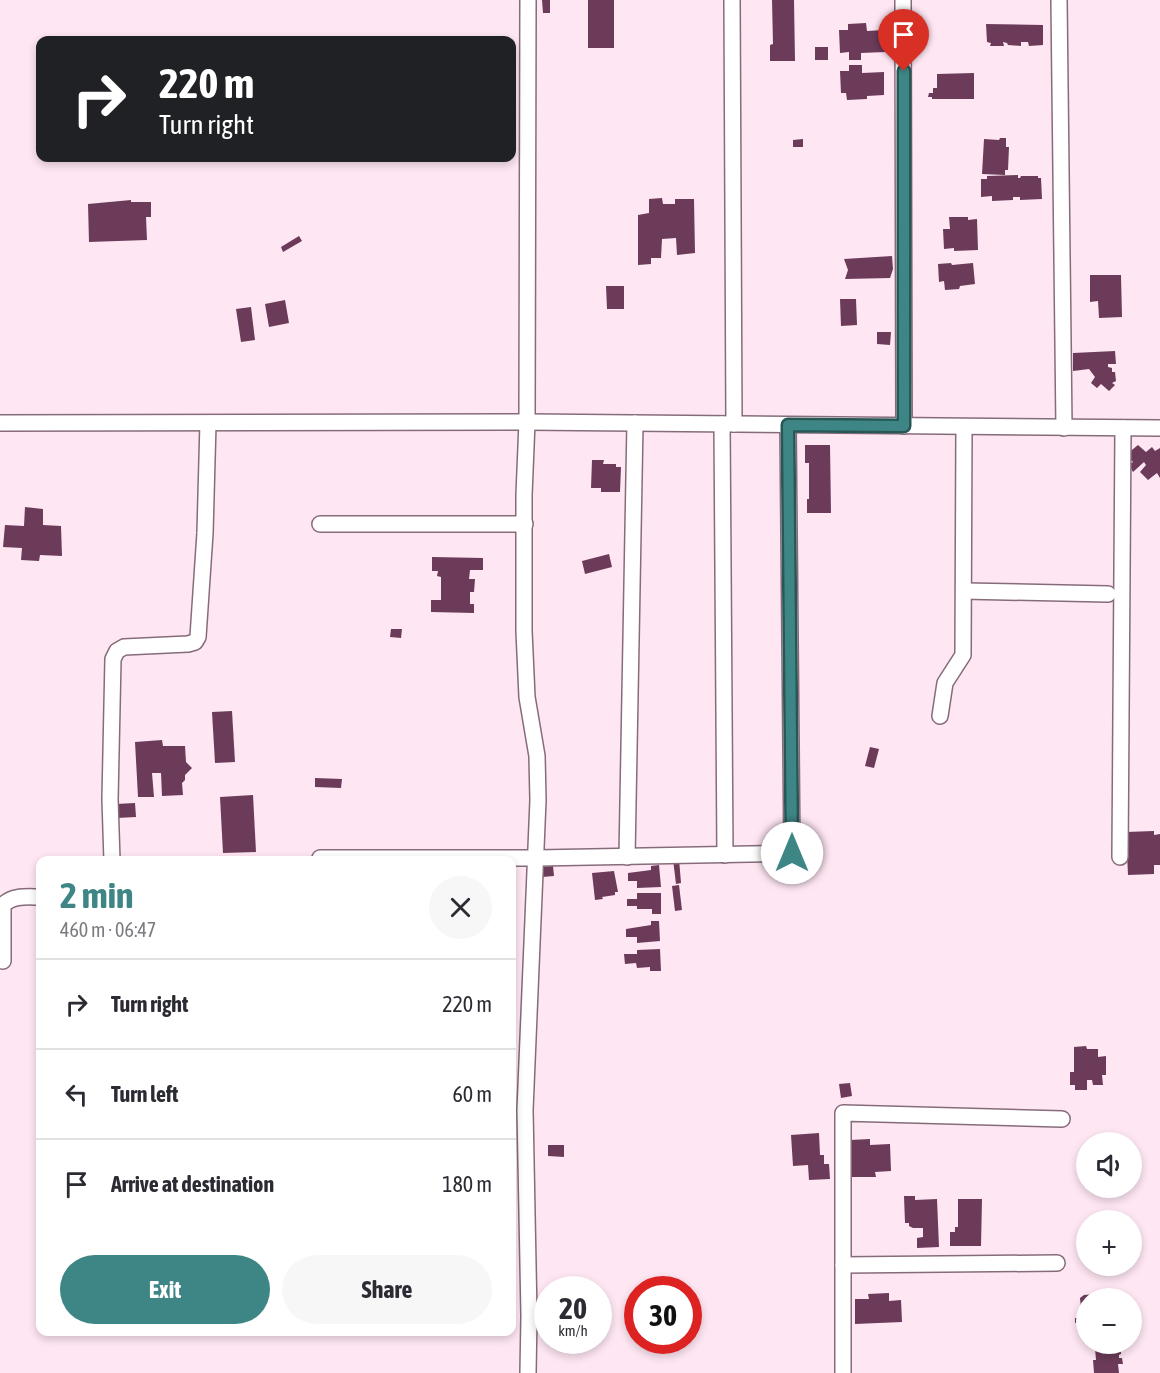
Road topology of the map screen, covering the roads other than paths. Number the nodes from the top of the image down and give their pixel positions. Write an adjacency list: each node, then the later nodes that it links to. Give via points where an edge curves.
1 (528, 0): 5 (street)
2 (732, 0): 9 (street)
3 (903, 0): 11 (street)
4 (1059, 0): 13 (street)
5 (527, 422): 7 (street); 8 (street); 17 (street)
6 (0, 423): 7 (street)
7 (208, 423): 24 (street, via 198,637 188,644 124,647 113,660)
8 (635, 423): 9 (street); 26 (street)
9 (728, 424): 10 (street); 23 (street)
10 (788, 425): 11 (street); 21 (street)
11 (904, 426): 12 (street)
12 (964, 427): 13 (street); 18 (street)
13 (1064, 428): 14 (street)
14 (1123, 428): 15 (street); 25 (street)
15 (1160, 428)
16 (320, 524): 17 (street)
17 (525, 524): 28 (street, via 525,663 537,756)
18 (964, 591): 19 (street); 20 (street, via 963,655 945,683)
19 (1108, 594)
20 (940, 716)
21 (792, 853): 22 (street); 23 (street)
22 (810, 853)
23 (724, 855): 26 (street)
24 (112, 856)
25 (1120, 856)
26 (627, 857): 28 (street)
27 (516, 858): 28 (street)
28 (537, 858): 34 (street, via 525,1110)
29 (36, 897): 30 (street, via 17,897 3,905)
30 (3, 961)
31 (1062, 1119): 33 (street, via 843,1113)
32 (1057, 1263): 33 (street)
33 (843, 1265): 35 (street)
34 (528, 1373)
35 (843, 1373)

